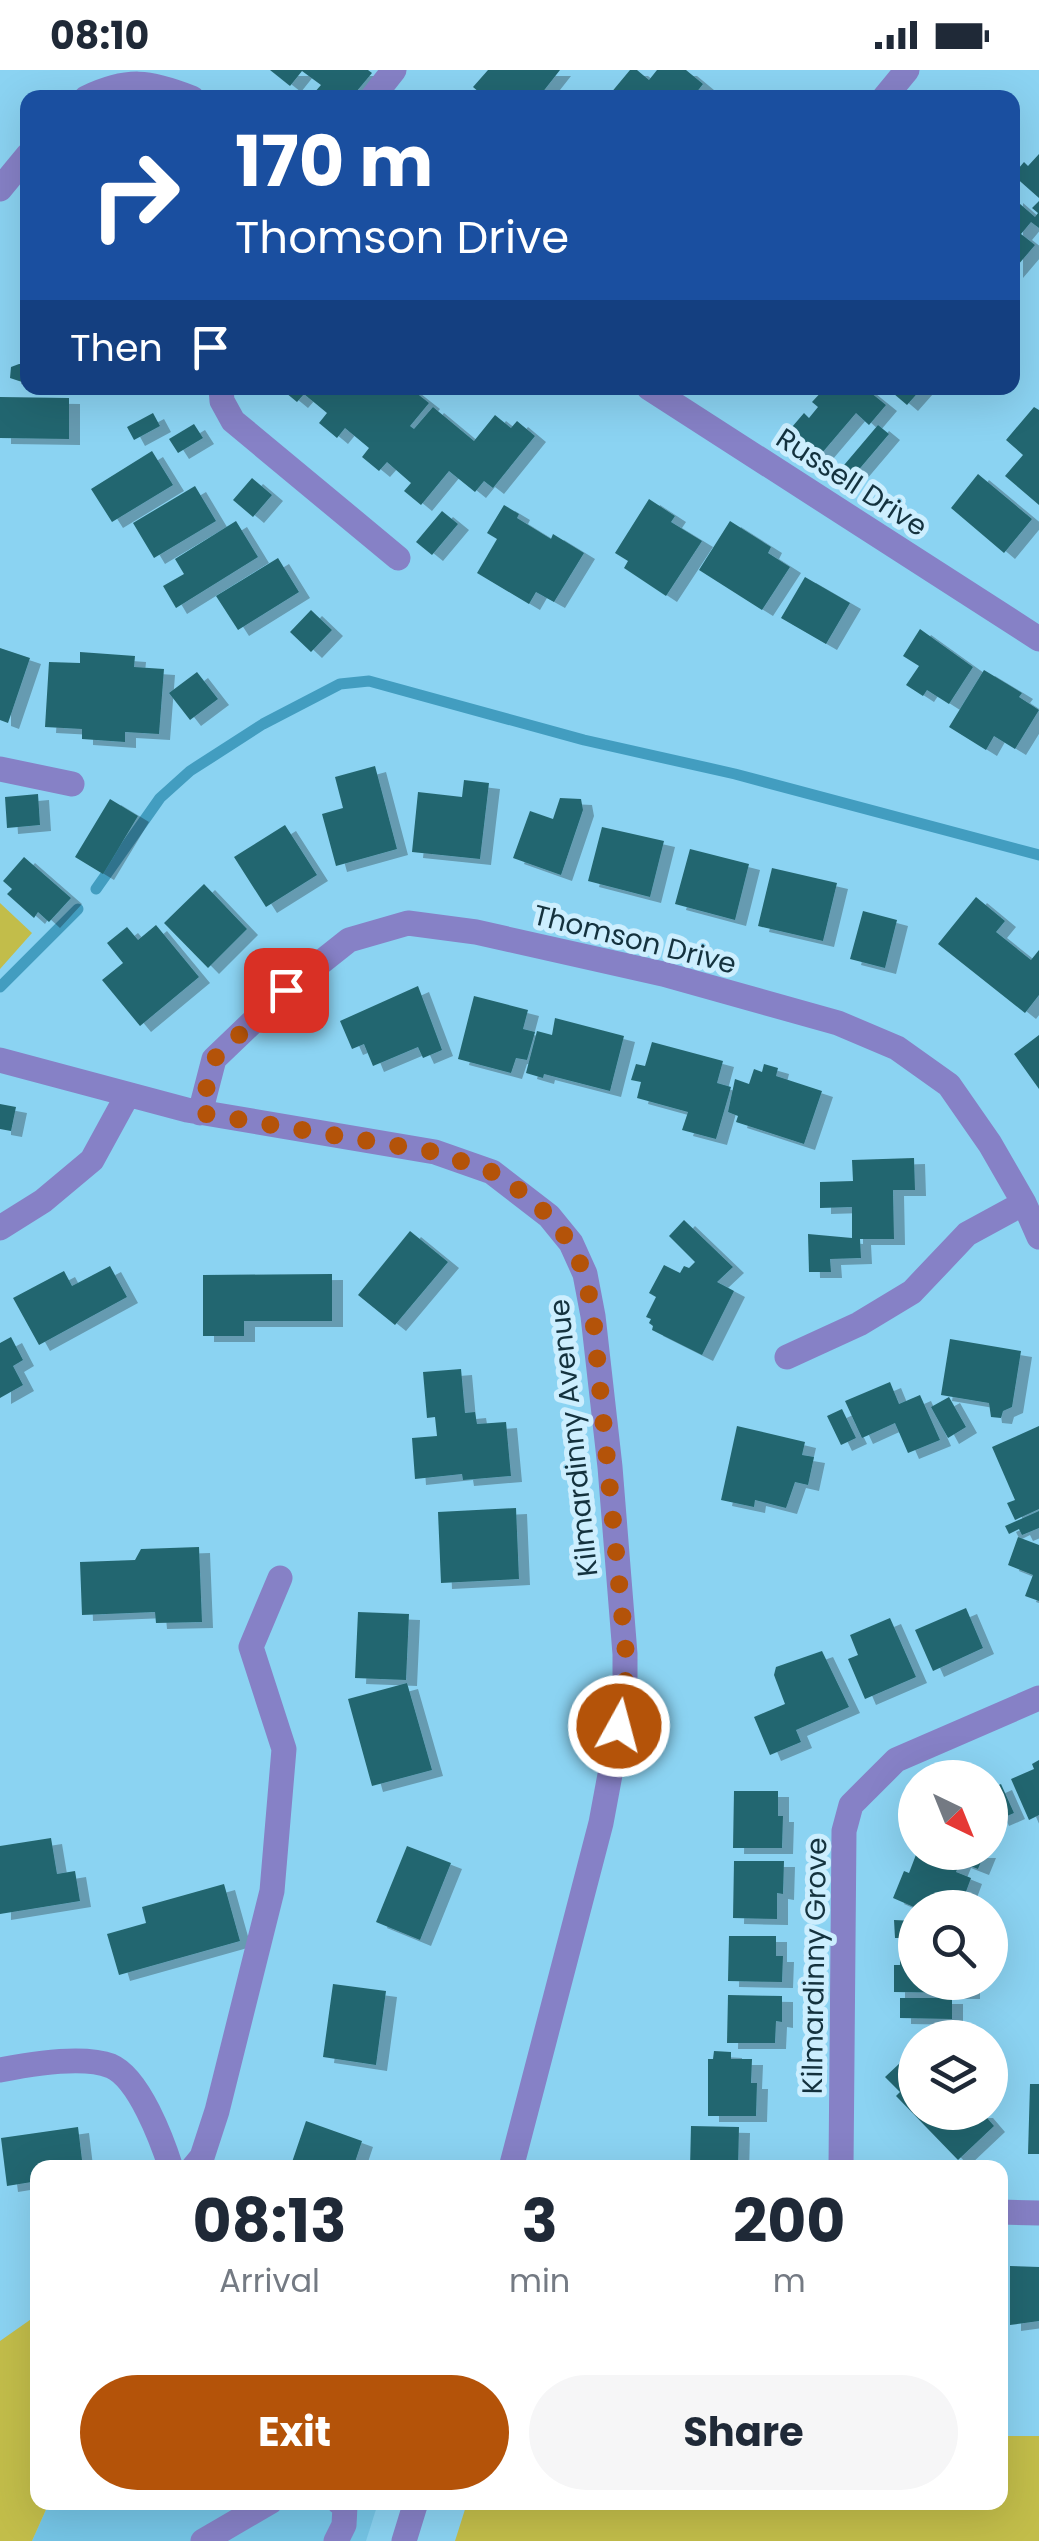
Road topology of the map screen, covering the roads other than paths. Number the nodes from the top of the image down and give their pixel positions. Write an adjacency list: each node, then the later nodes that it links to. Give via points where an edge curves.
1 (394, 70): 5 (street)
2 (906, 70): 6 (street)
3 (105, 90): 4 (street, via 122,83)
4 (171, 90)
5 (378, 90)
6 (890, 90)
7 (20, 165): 8 (street)
8 (0, 189)
9 (222, 395): 11 (street, via 233,421)
10 (660, 395): 13 (street, Russell Drive)
11 (398, 558)
12 (1039, 606): 13 (street, Russell Drive)
13 (1030, 633)
14 (0, 769): 15 (street)
15 (72, 784)
16 (0, 1060): 17 (street, Kilmardinny Avenue)
17 (126, 1096): 18 (street, Kilmardinny Avenue); 20 (street, via 92,1160)
18 (200, 1113): 19 (street, Thomson Drive, via 214,1059 286,990 349,940 408,923 663,974 838,1023 897,1048 948,1085); 28 (street, Kilmardinny Avenue, via 435,1152 492,1172 549,1216 585,1274 610,1467 625,1694 601,1823)
19 (1024, 1203): 21 (street, Thomson Drive); 22 (street, via 967,1234 912,1292)
20 (0, 1228)
21 (1039, 1236)
22 (786, 1357)
23 (280, 1578): 27 (street, via 250,1647 284,1749 272,1891)
24 (1039, 1698): 29 (street, Kilmardinny Grove, via 896,1760 851,1805 844,1831)
25 (0, 2070): 26 (street, via 38,2063 115,2068 158,2127)
26 (168, 2160)
27 (199, 2160)
28 (513, 2160)
29 (841, 2160)
30 (1008, 2212): 31 (street)
31 (1039, 2214)
32 (256, 2510): 35 (street)
33 (345, 2510): 36 (street)
34 (414, 2510): 37 (street)
35 (203, 2541)
36 (336, 2541)
37 (404, 2541)

